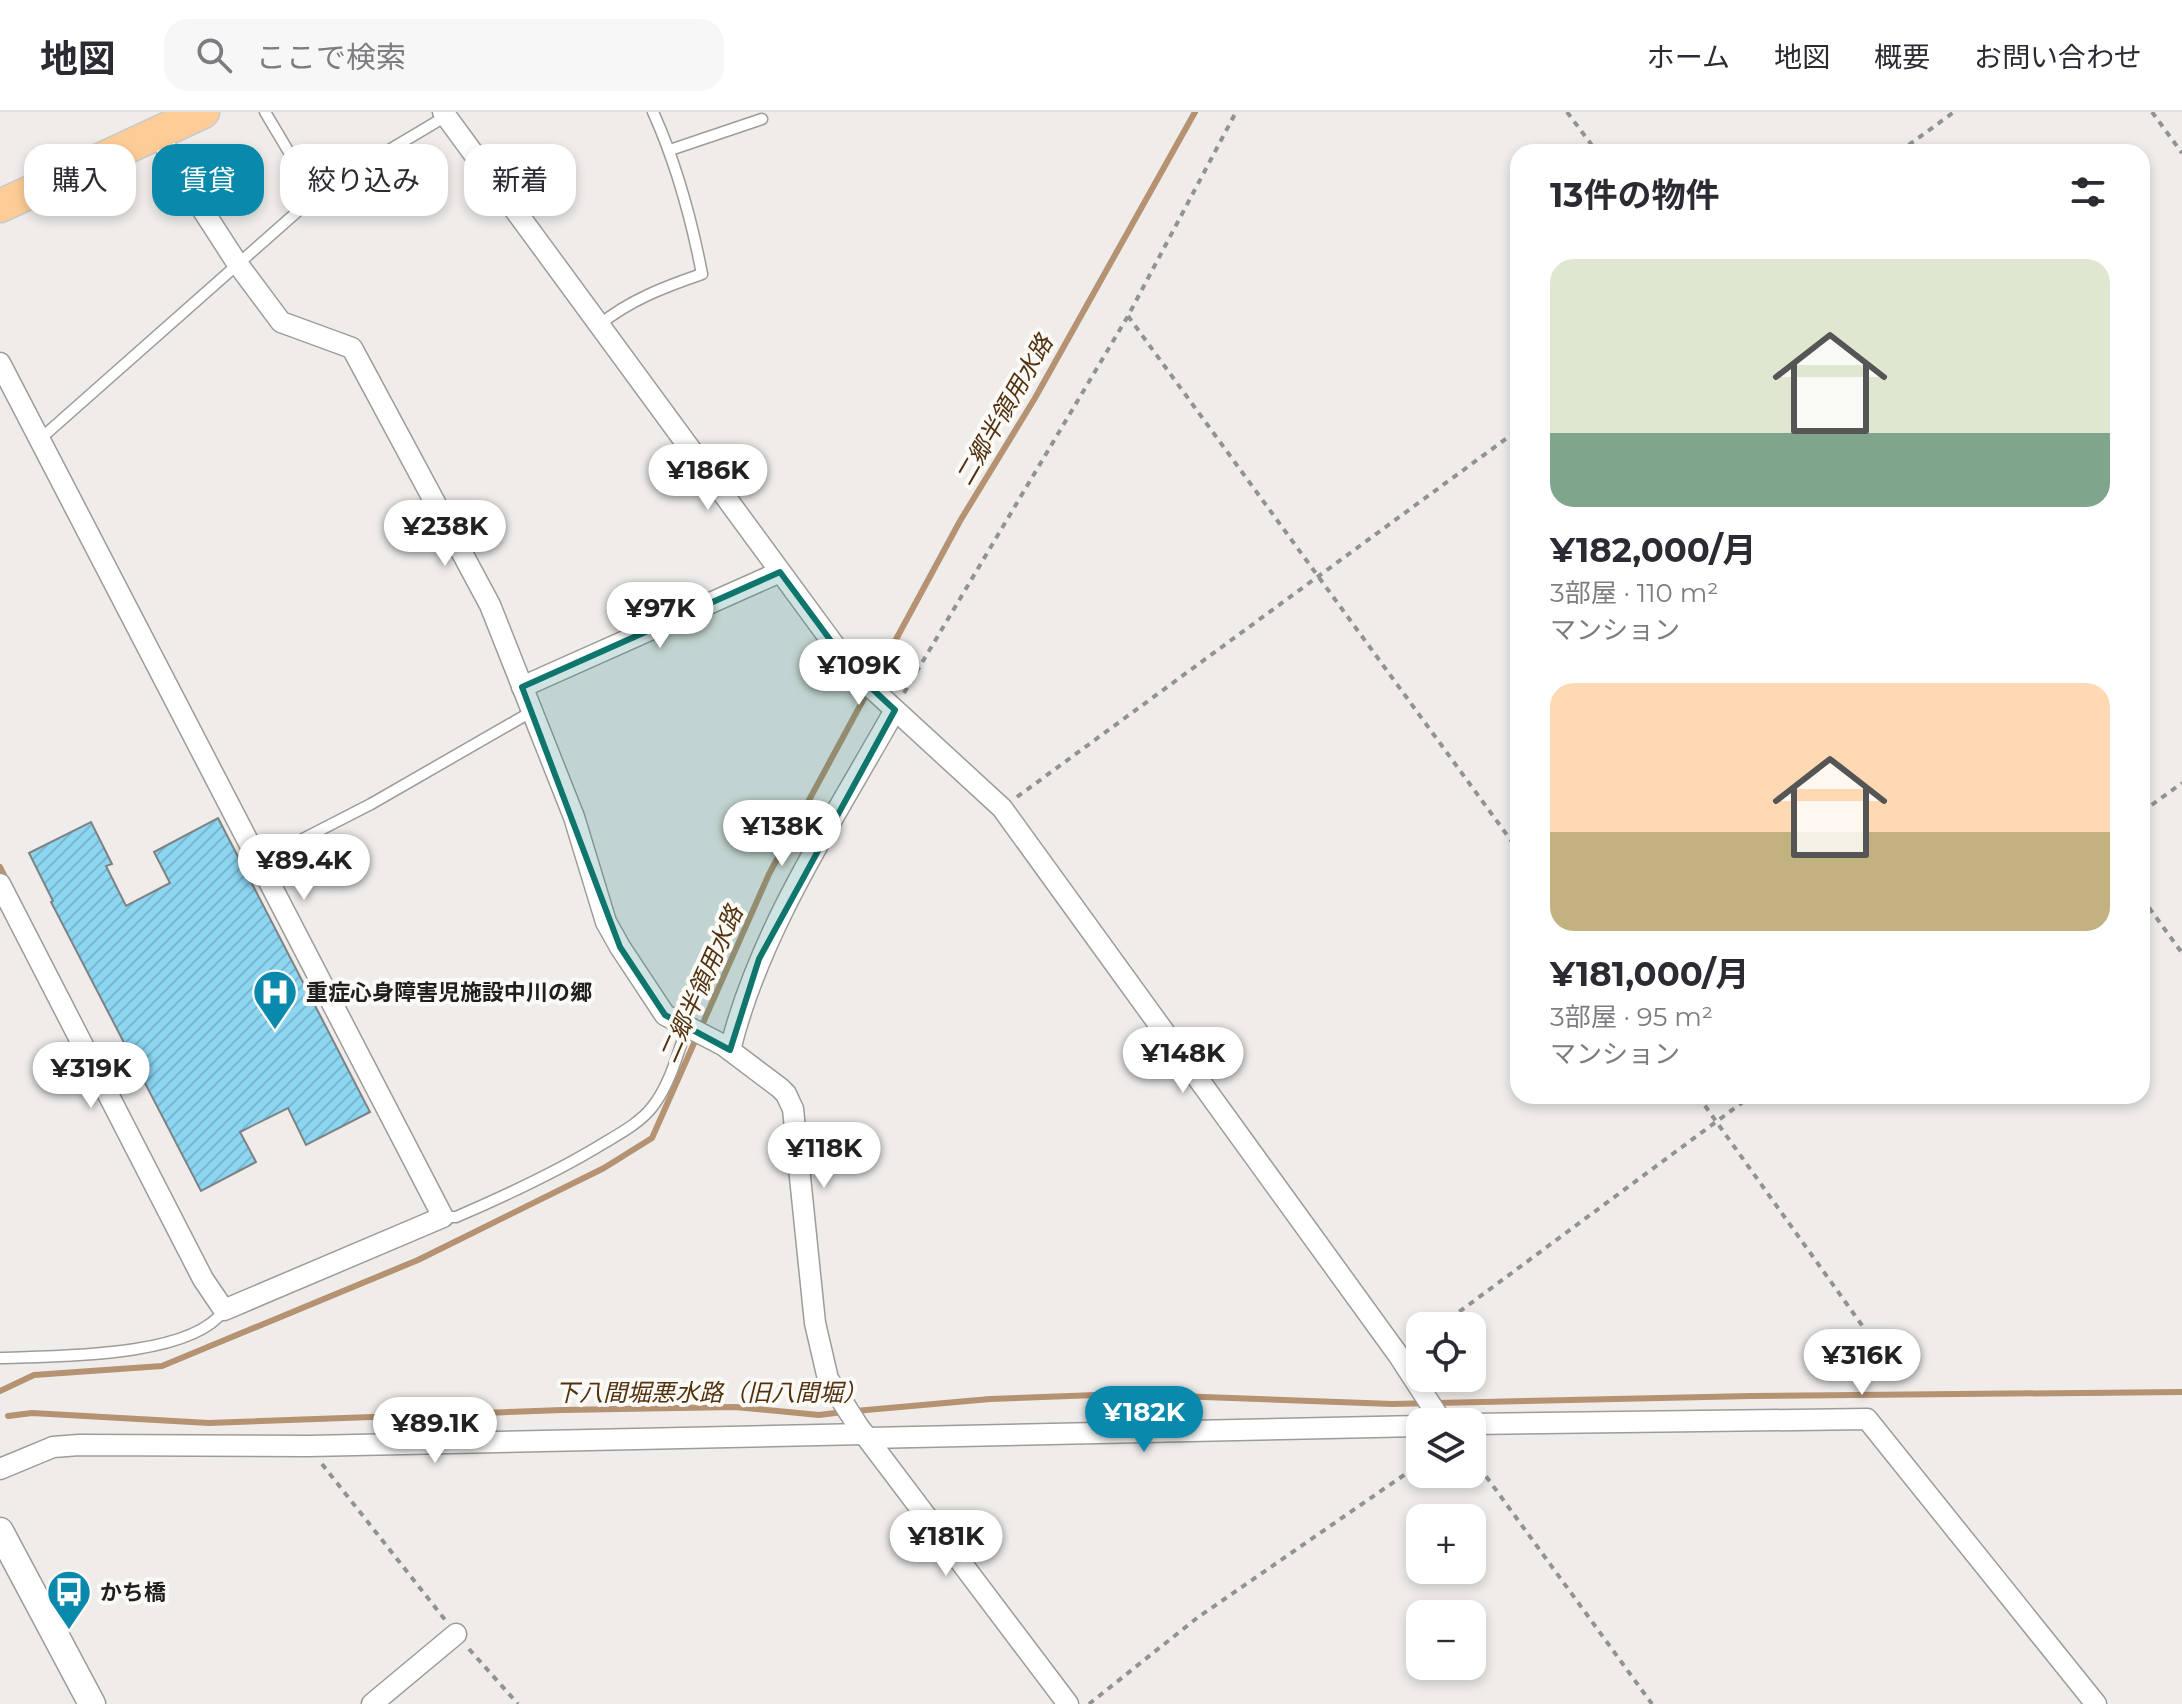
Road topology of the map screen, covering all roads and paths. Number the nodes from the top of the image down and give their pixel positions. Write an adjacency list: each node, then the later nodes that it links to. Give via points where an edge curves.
1 (203, 112): 10 (main road)
2 (265, 112): 11 (lane)
3 (653, 112): 15 (lane)
4 (1236, 112): 20 (path)
5 (1567, 112): 13 (path)
6 (1954, 112): 14 (path)
7 (2152, 112): 16 (path)
8 (444, 114): 12 (lane); 21 (street)
9 (762, 119): 15 (lane)
10 (159, 132): 17 (main road); 19 (street)
11 (284, 144)
12 (400, 144)
13 (1591, 144)
14 (1910, 144)
15 (670, 150): 21 (lane, via 702,274 622,307)
16 (2182, 153)
17 (0, 206)
18 (292, 216): 19 (lane)
19 (237, 263): 24 (lane); 27 (street, via 281,322 352,348 490,605)
20 (1128, 316): 26 (path); 28 (path)
21 (599, 325): 25 (street)
22 (0, 363): 24 (street)
23 (1510, 436): 26 (path)
24 (39, 440): 34 (street)
25 (780, 572): 27 (street); 28 (street, via 854,672)
26 (1318, 576): 32 (path); 33 (path)
27 (522, 687): 29 (street)
28 (895, 710): 32 (street); 39 (street, via 759,959)
29 (531, 712): 34 (lane); 38 (street, via 574,817 606,922 665,1015)
30 (2182, 783): 31 (path)
31 (2150, 806)
32 (1002, 808): 48 (street)
33 (1510, 839)
34 (258, 862): 43 (street)
35 (0, 884): 44 (street, via 203,1279)
36 (2150, 909): 37 (path)
37 (2182, 953)
38 (687, 1027): 39 (street); 43 (lane, via 655,1104 643,1117 550,1174 456,1217)
39 (726, 1048): 51 (street, via 780,1088 793,1109 815,1323 828,1379)
40 (1704, 1104): 42 (path)
41 (1740, 1104): 42 (path)
42 (1716, 1121): 45 (path); 47 (path)
43 (443, 1217): 44 (street)
44 (224, 1310): 46 (lane, via 217,1321 152,1348)
45 (1459, 1312)
46 (0, 1358)
47 (1889, 1363)
48 (1433, 1408)
49 (1486, 1424): 64 (street, via 1867,1419)
50 (1406, 1426): 51 (street)
51 (863, 1433): 52 (street); 61 (street)
52 (308, 1446): 53 (street, via 53,1447); 57 (path)
53 (0, 1469)
54 (1406, 1474): 62 (path, via 1197,1618)
55 (1486, 1476): 63 (path)
56 (0, 1531): 58 (street)
57 (456, 1634): 59 (street); 60 (path)
58 (92, 1704)
59 (372, 1704)
60 (518, 1704)
61 (1068, 1704)
62 (1089, 1704)
63 (1652, 1704)
64 (2096, 1704)

